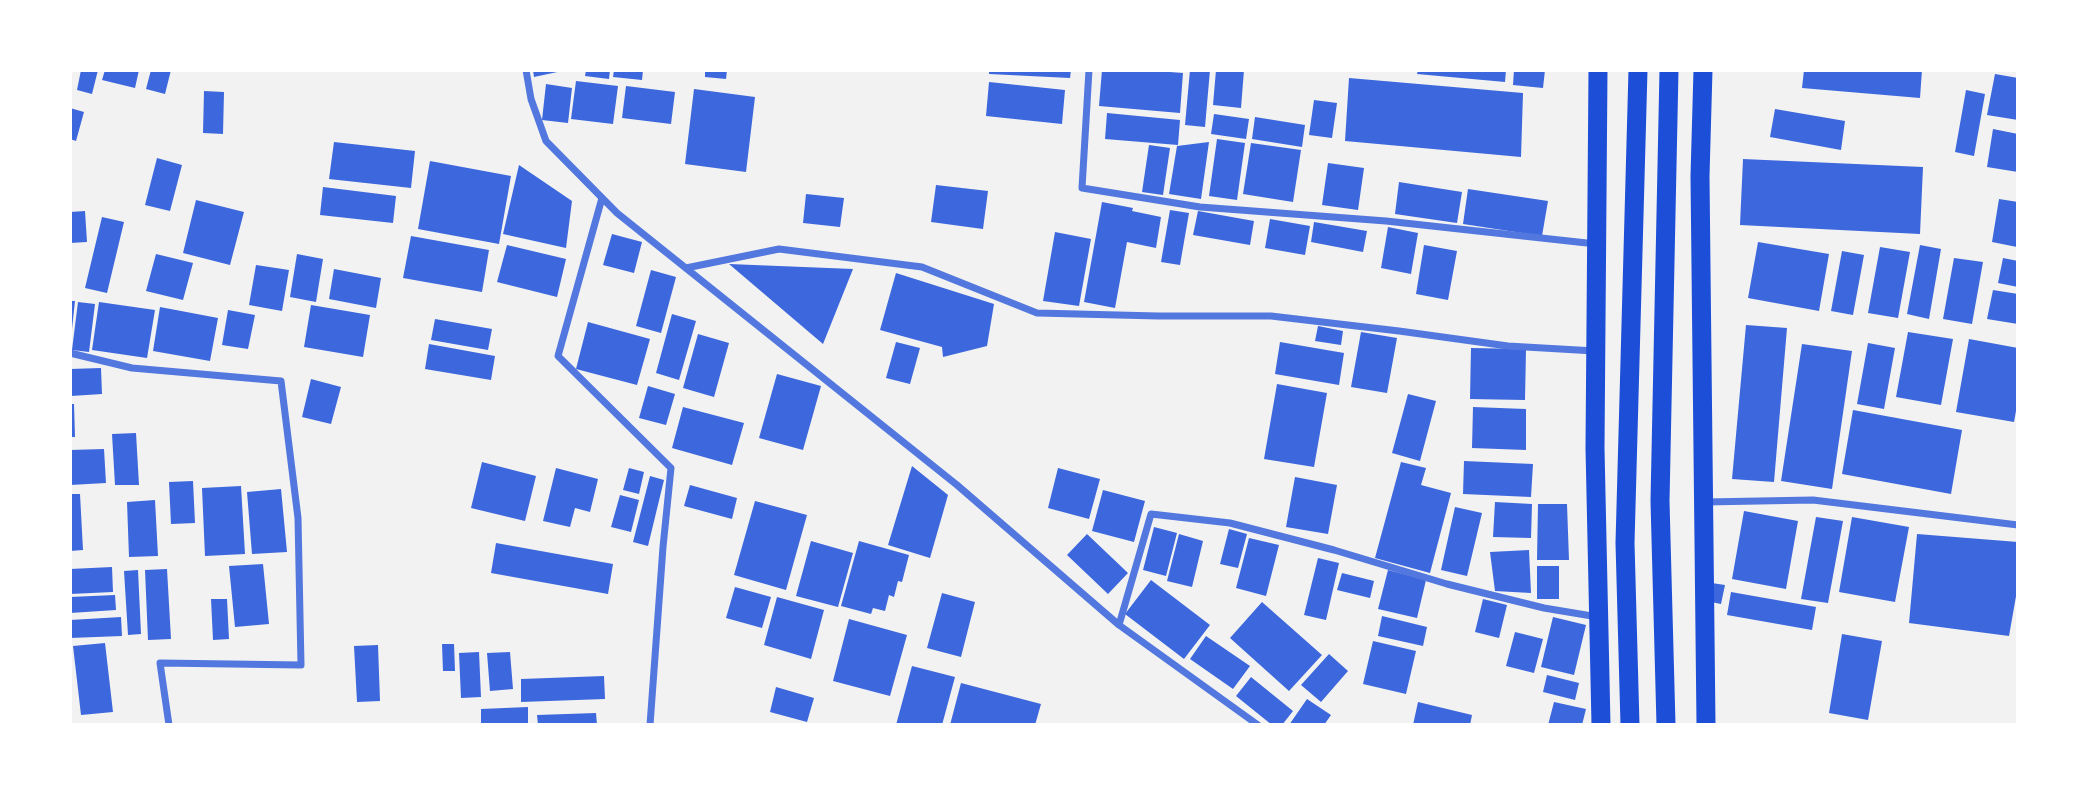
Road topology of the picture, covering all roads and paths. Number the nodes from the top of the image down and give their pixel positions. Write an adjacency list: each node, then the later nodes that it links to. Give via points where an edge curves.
1 (526, 70): 7 (street, via 546,141)
2 (1089, 70): 8 (street, via 1082,188 1200,206)
3 (1598, 70): 8 (highway)
4 (1638, 70): 20 (highway, via 1625,543)
5 (1669, 70): 21 (highway, via 1660,501)
6 (1703, 70): 12 (highway)
7 (602, 198): 9 (street); 17 (street, via 558,356 671,468)
8 (1596, 244): 10 (highway)
9 (687, 268): 10 (street, via 779,249 922,267 1037,313 1271,316 1508,346); 15 (street, via 957,485)
10 (1595, 352): 14 (highway)
11 (70, 353): 16 (street, via 132,368 281,381 298,518 301,665 160,663)
12 (1702, 502): 13 (street, via 1813,500); 22 (highway)
13 (2018, 525)
14 (1598, 618): 15 (street, via 1447,584 1230,523 1151,514); 19 (highway)
15 (1119, 625): 18 (street)
16 (169, 725)
17 (650, 725)
18 (1258, 725)
19 (1601, 725)
20 (1630, 725)
21 (1666, 725)
22 (1706, 725)

